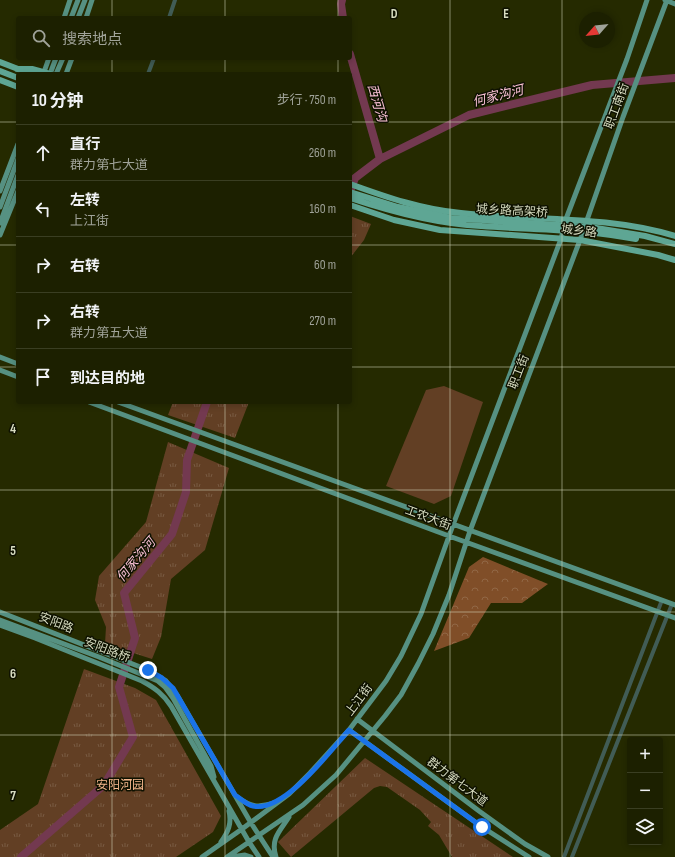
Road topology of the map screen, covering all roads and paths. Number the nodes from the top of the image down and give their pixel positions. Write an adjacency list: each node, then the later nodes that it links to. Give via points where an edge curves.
1 (70, 0): 9 (main road)
2 (78, 0): 10 (main road)
3 (84, 0): 11 (main road)
4 (92, 0): 12 (main road)
5 (175, 0): 13 (street)
6 (647, 0): 44 (main road, 职工南街)
7 (666, 0): 8 (main road); 45 (main road, 职工南街)
8 (675, 4)
9 (65, 16)
10 (72, 16)
11 (79, 16)
12 (87, 16)
13 (169, 16)
14 (49, 60): 24 (main road)
15 (55, 60): 25 (main road)
16 (61, 60): 26 (main road)
17 (71, 60): 27 (main road)
18 (153, 60): 28 (street)
19 (0, 62): 20 (highway)
20 (17, 69): 22 (highway); 23 (highway)
21 (0, 71): 30 (highway)
22 (25, 72)
23 (44, 72)
24 (48, 72)
25 (49, 72)
26 (57, 72)
27 (67, 72)
28 (149, 72)
29 (0, 74): 31 (highway)
30 (16, 78)
31 (16, 78)
32 (0, 80): 33 (highway)
33 (16, 86)
34 (16, 149): 38 (main road)
35 (16, 164): 43 (main road)
36 (16, 180): 46 (main road)
37 (352, 185): 44 (highway, 城乡路, via 415,205 460,213)
38 (0, 191)
39 (352, 193): 51 (highway, 城乡路高架桥, bridge, via 398,207 452,218 590,227)
40 (16, 196): 47 (main road)
41 (352, 199): 52 (highway, 城乡路高架桥, bridge, via 398,213 452,224 590,231)
42 (352, 206): 49 (highway, 城乡路, via 394,220 440,230)
43 (0, 207)
44 (566, 219): 45 (highway, 城乡路); 49 (main road, 职工街)
45 (587, 220): 48 (highway, 城乡路); 50 (main road, 职工街)
46 (0, 223)
47 (0, 236)
48 (675, 236)
49 (561, 239): 50 (highway, 城乡路); 60 (main road, 职工街)
50 (580, 240): 53 (highway, 城乡路); 61 (main road, 职工街)
51 (675, 244)
52 (675, 248)
53 (675, 260)
54 (0, 357): 55 (main road)
55 (16, 363)
56 (0, 370): 57 (main road)
57 (16, 375)
58 (94, 404): 62 (main road, 工农大街)
59 (123, 404): 60 (main road, 工农大街)
60 (453, 525): 61 (main road, 工农大街); 62 (main road, 上江街)
61 (470, 531): 63 (main road); 64 (main road, 工农大街)
62 (449, 536): 63 (main road, 工农大街); 72 (main road, 上江街, via 421,614 401,656 386,681)
63 (466, 543): 67 (main road, 工农大街); 74 (main road, via 433,634 401,695)
64 (662, 600): 65 (main road, 工农大街); 67 (street)
65 (674, 604): 68 (street)
66 (0, 612): 77 (main road, 安阳路, via 148,670 162,678 173,688)
67 (658, 612): 68 (main road, 工农大街); 94 (street)
68 (668, 615): 69 (main road, 工农大街); 95 (street)
69 (675, 618)
70 (0, 620): 76 (main road, 安阳路桥, via 158,681 173,698 211,766)
71 (0, 625): 76 (main road, 安阳路, via 142,681 156,689 166,699)
72 (357, 719): 73 (main road, 上江街); 74 (main road, 群力第七大道)
73 (349, 730): 75 (main road, 群力第七大道); 78 (main road, 上江街, via 310,773)
74 (372, 732): 75 (main road); 93 (main road, 群力第七大道, via 484,815)
75 (364, 741): 80 (main road, via 336,775); 92 (main road, 群力第七大道, via 482,827)
76 (220, 791): 79 (main road)
77 (235, 795): 78 (main road, via 254,806 265,806); 81 (main road, 安阳路)
78 (279, 801): 81 (main road, 上江街)
79 (228, 806): 82 (main road); 85 (main road, via 230,825 227,834)
80 (291, 814): 83 (main road); 91 (main road, via 275,837)
81 (250, 823): 82 (main road, 上江街); 83 (main road, 安阳路)
82 (242, 829): 84 (main road); 85 (main road, 上江街)
83 (259, 836): 84 (main road); 91 (main road, 安阳路)
84 (249, 842): 87 (main road); 90 (main road)
85 (218, 845): 86 (main road, 上江街)
86 (202, 857)
87 (228, 857)
88 (231, 857): 89 (main road, via 245,854)
89 (251, 857)
90 (259, 857)
91 (275, 857)
92 (529, 857)
93 (548, 857)
94 (564, 857)
95 (572, 857)

